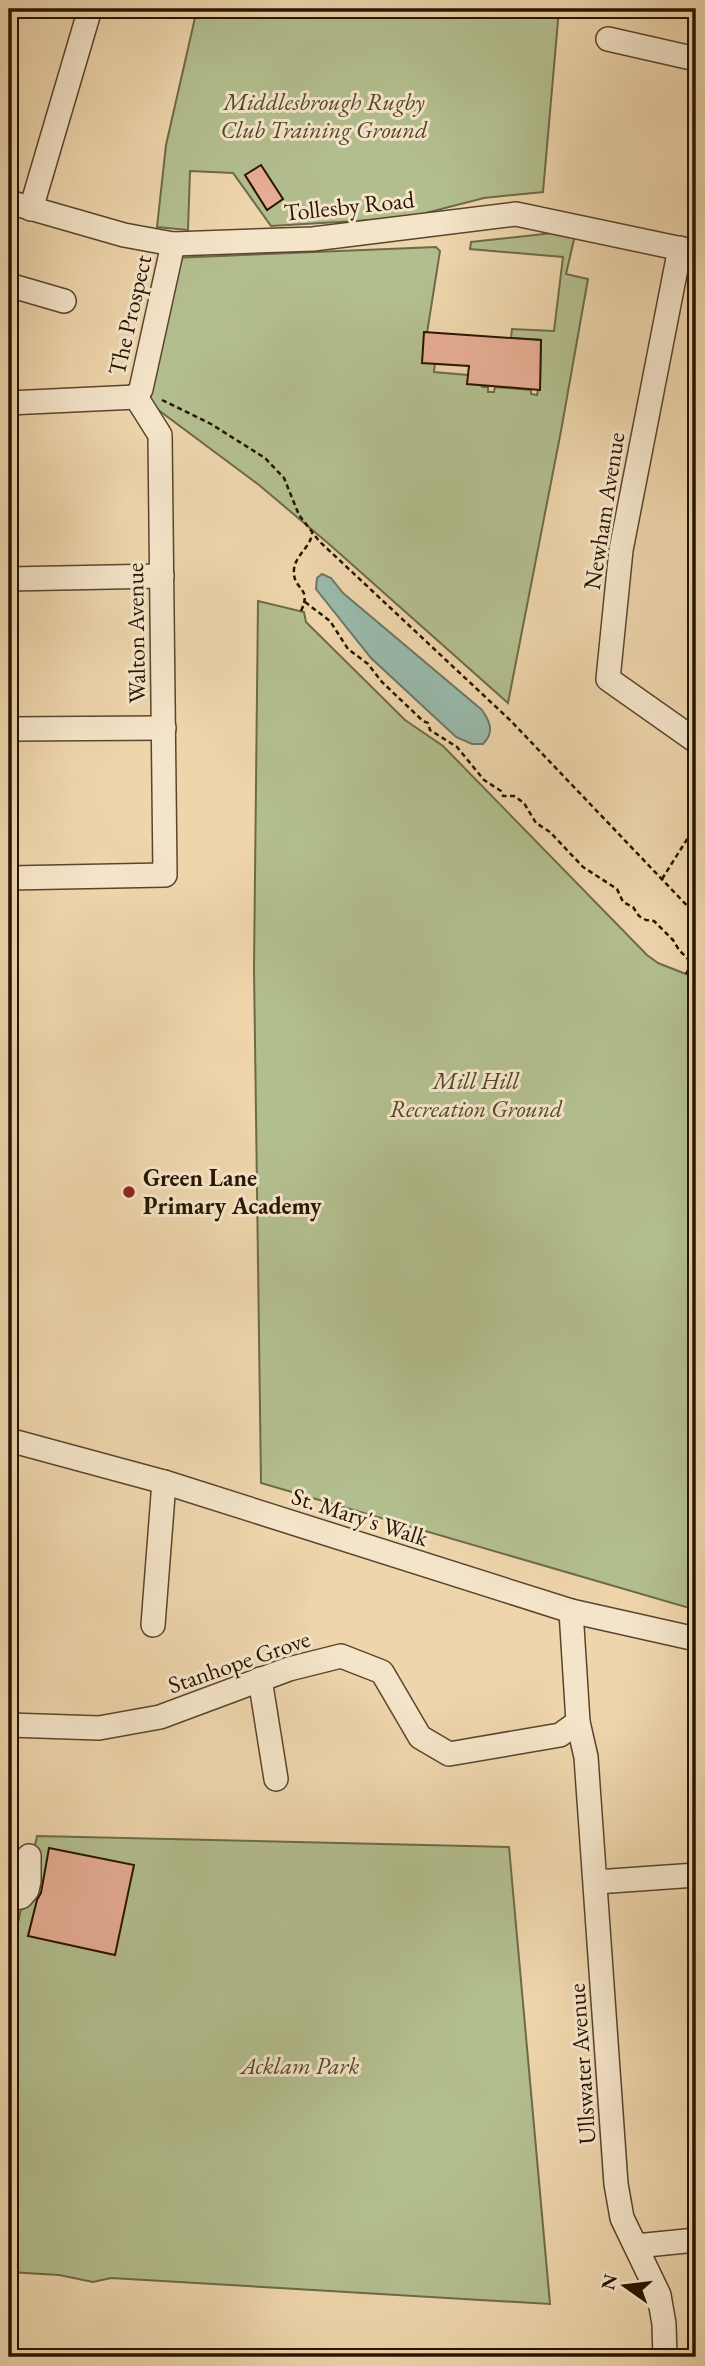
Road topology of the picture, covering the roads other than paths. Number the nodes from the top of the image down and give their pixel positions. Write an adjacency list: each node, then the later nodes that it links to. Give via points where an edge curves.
1 (90, 9): 5 (street)
2 (608, 38): 3 (street)
3 (696, 59)
4 (9, 202): 5 (street, Tollesby Road)
5 (31, 209): 6 (street, Tollesby Road)
6 (173, 244): 7 (street, Tollesby Road, via 313,239 516,214); 10 (street, The Prospect)
7 (688, 250): 16 (street, Newham Avenue, via 621,550 608,679)
8 (9, 285): 9 (street)
9 (64, 301)
10 (138, 393): 11 (street); 12 (street, Walton Avenue, via 160,435)
11 (9, 403)
12 (162, 576): 13 (street); 14 (street, Walton Avenue)
13 (9, 579)
14 (164, 728): 15 (street); 17 (street, Walton Avenue, via 166,875)
15 (9, 729)
16 (696, 741)
17 (9, 878)
18 (9, 1440): 19 (street, St. Mary's Walk)
19 (164, 1482): 20 (street, St. Mary's Walk); 21 (street)
20 (571, 1611): 22 (street, St. Mary's Walk); 24 (street)
21 (153, 1625)
22 (696, 1639)
23 (260, 1679): 24 (street, Stanhope Grove, via 341,1656 382,1672 420,1738 449,1754 560,1735); 25 (street, Stanhope Grove, via 160,1717 99,1728); 26 (street)
24 (578, 1722): 29 (street, Ullswater Avenue, via 586,1758)
25 (9, 1725)
26 (276, 1779)
27 (29, 1856): 30 (street, via 27,1890 21,1897)
28 (696, 1875): 29 (street)
29 (596, 1882): 32 (street, Ullswater Avenue, via 616,2185 622,2218)
30 (9, 1899)
31 (696, 2240): 32 (street)
32 (636, 2246): 33 (street, Ullswater Avenue, via 659,2295)
33 (665, 2357)

